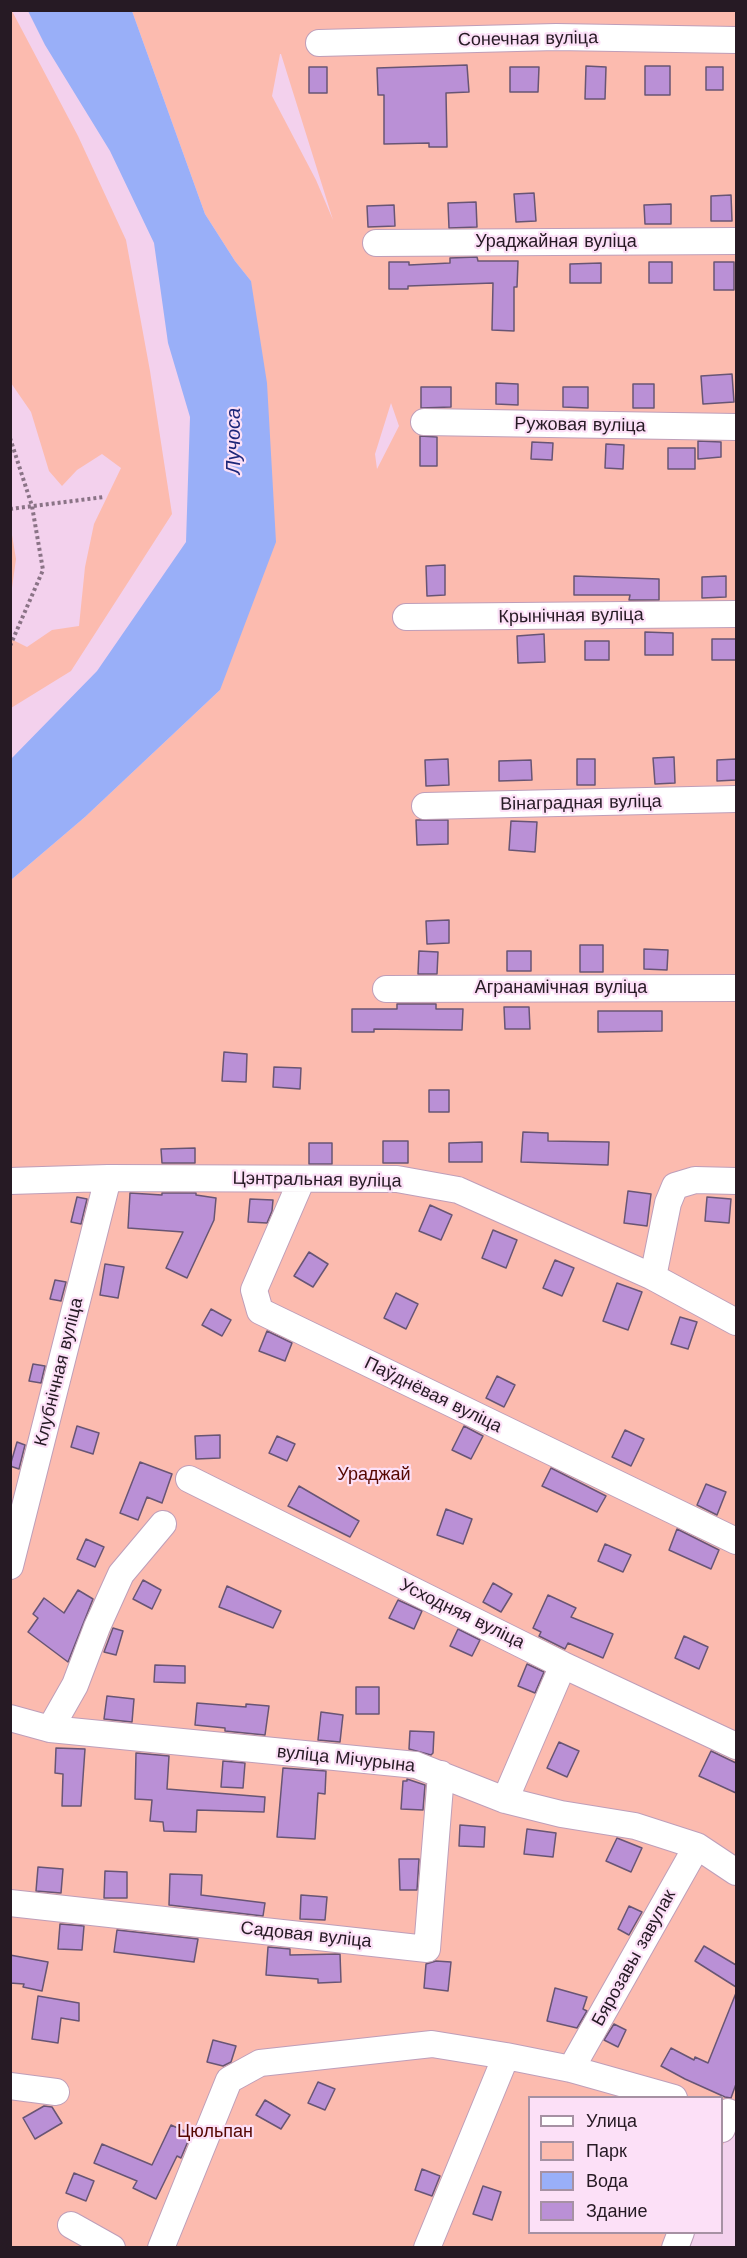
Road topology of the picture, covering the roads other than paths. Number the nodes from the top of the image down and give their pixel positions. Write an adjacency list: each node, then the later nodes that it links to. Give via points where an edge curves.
1 (736, 40): 2 (lane, Сонечная вуліца, via 556,37)
2 (320, 43)
3 (736, 241): 4 (lane, Ураджайная вуліца)
4 (376, 243)
5 (424, 422): 6 (lane, Ружовая вуліца)
6 (736, 427)
7 (736, 614): 8 (lane, Крынічная вуліца)
8 (406, 617)
9 (736, 799): 10 (lane, Вінаградная вуліца)
10 (425, 806)
11 (736, 988): 12 (lane, Агранамічная вуліца)
12 (387, 989)
13 (108, 1178): 14 (lane, Цэнтральная вуліца); 15 (lane, Цэнтральная вуліца); 22 (lane, Клубнічная вуліца)
14 (302, 1179): 17 (lane, Цэнтральная вуліца, via 396,1179 458,1190); 21 (lane, Паўднёвая вуліца, via 254,1290 260,1311)
15 (10, 1181)
16 (736, 1181): 17 (lane, via 695,1180 675,1185)
17 (653, 1277): 18 (lane, Цэнтральная вуліца)
18 (736, 1322)
19 (189, 1479): 23 (lane, Усходняя вуліца)
20 (163, 1524): 25 (lane, via 121,1574 75,1685)
21 (736, 1541)
22 (10, 1566)
23 (563, 1665): 26 (lane, Усходняя вуліца); 28 (lane)
24 (10, 1718): 25 (lane, вуліца Мічурына)
25 (50, 1729): 27 (lane, вуліца Мічурына, via 416,1765)
26 (736, 1746)
27 (441, 1774): 28 (lane, вуліца Мічурына); 31 (lane, Садовая вуліца, via 427,1948)
28 (505, 1800): 29 (lane, вуліца Мічурына, via 636,1826)
29 (697, 1846): 30 (lane, вуліца Мічурына); 33 (lane, Бярозавы завулак)
30 (736, 1872)
31 (10, 1903)
32 (506, 2056): 33 (lane); 39 (lane, via 432,2044 260,2063 229,2080); 40 (lane)
33 (571, 2069): 36 (lane)
34 (10, 2086): 35 (lane)
35 (56, 2091)
36 (670, 2096)
37 (71, 2225): 38 (lane)
38 (112, 2247)
39 (161, 2247)
40 (427, 2247)

